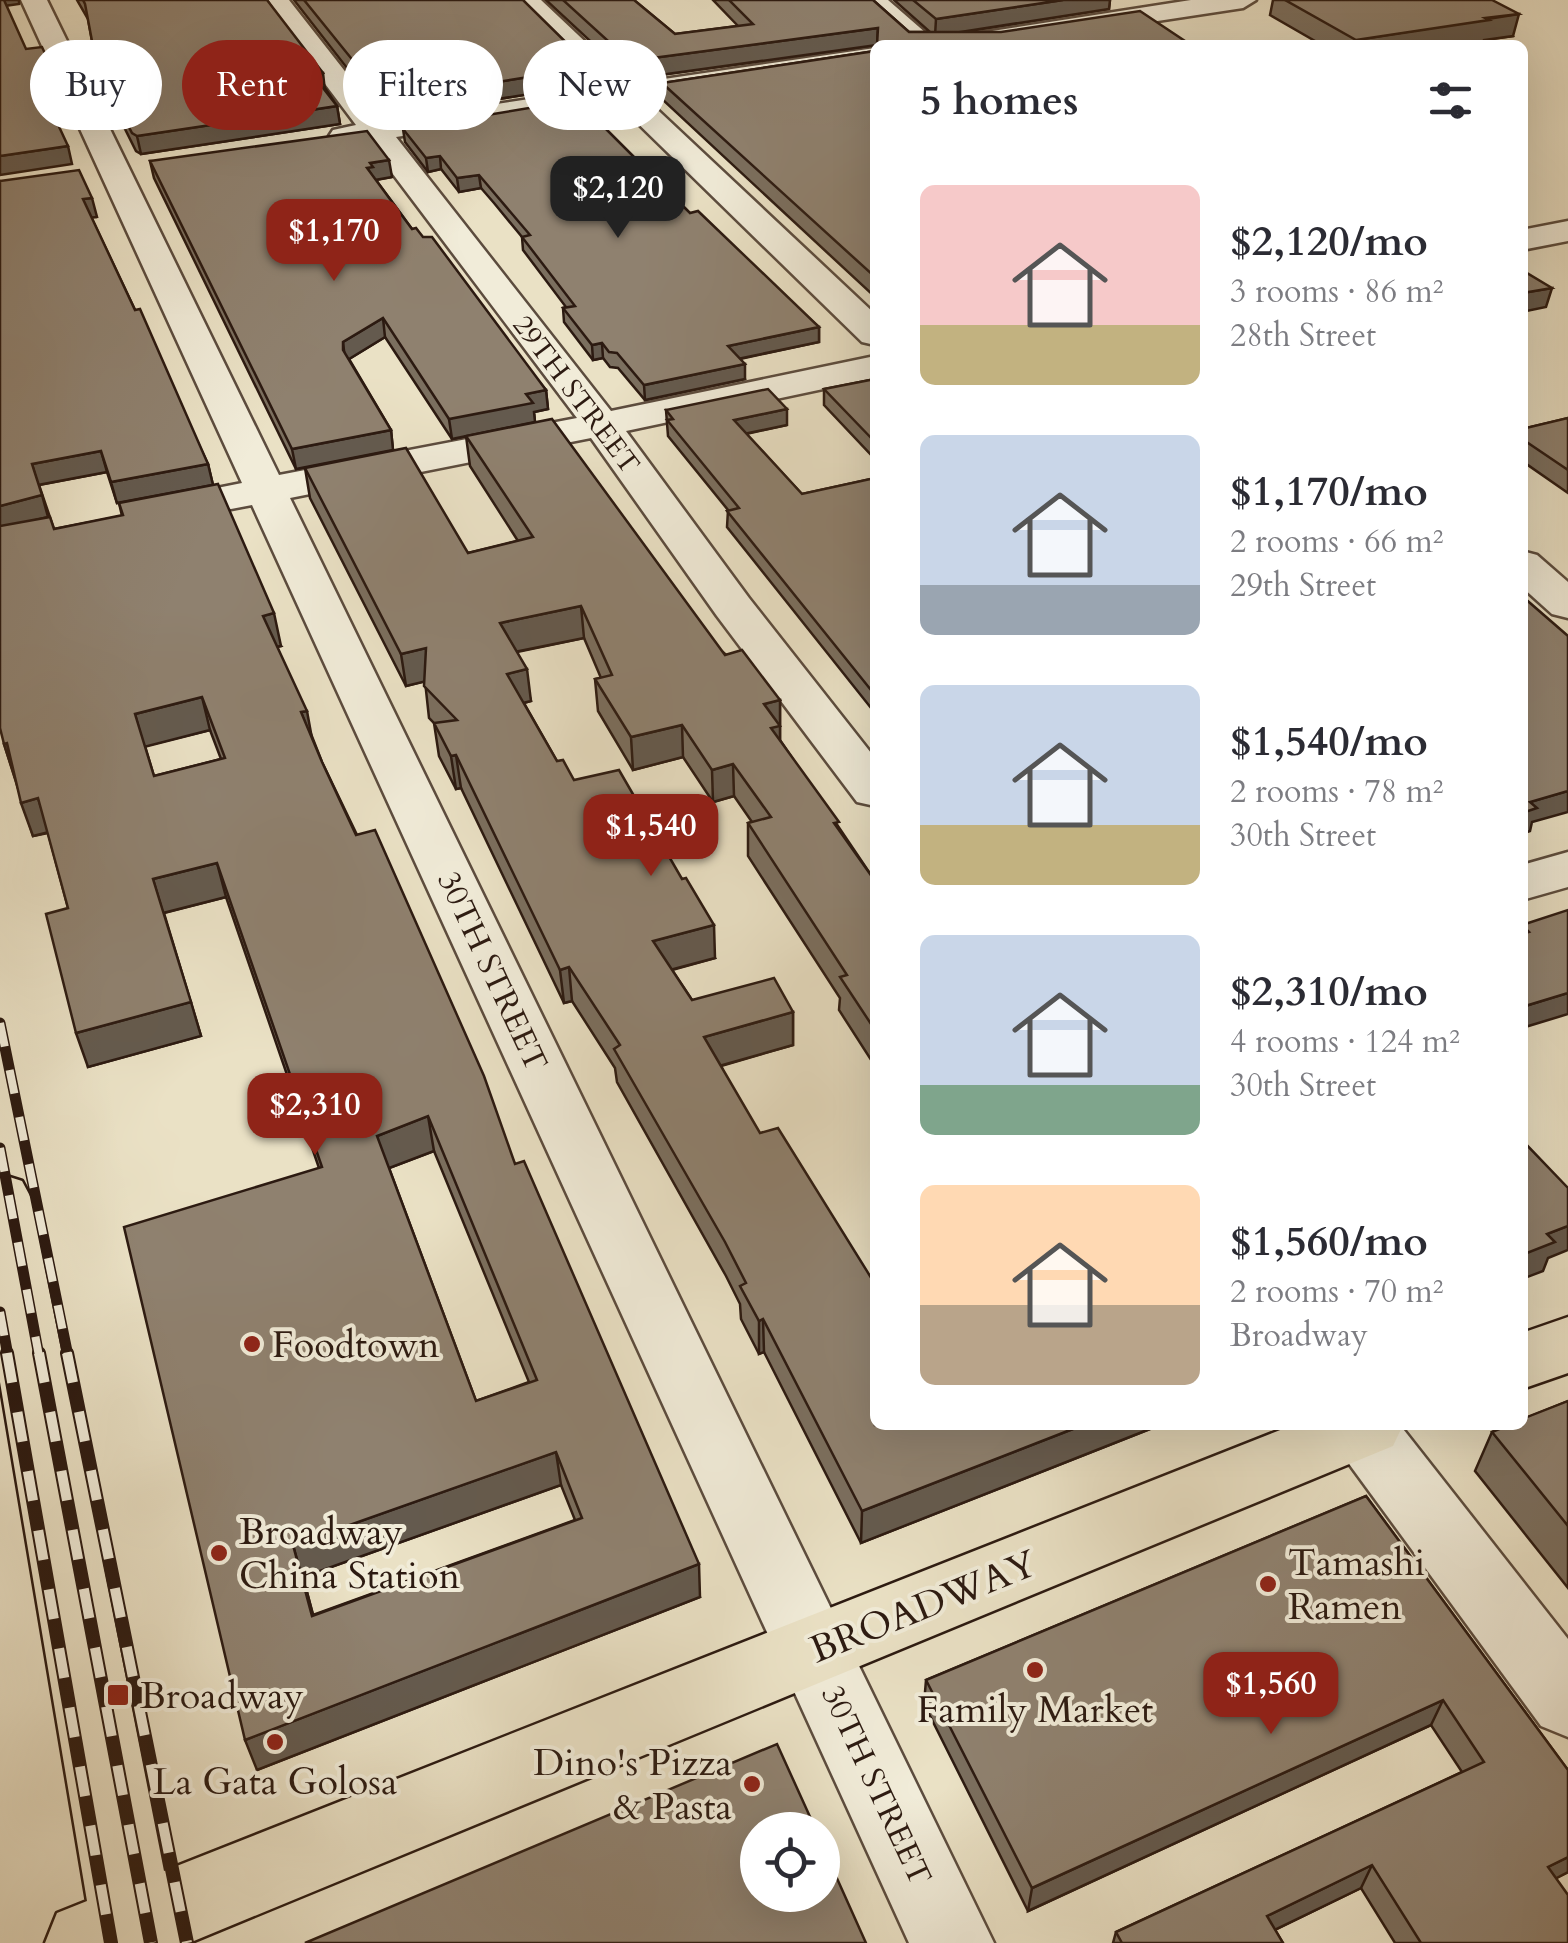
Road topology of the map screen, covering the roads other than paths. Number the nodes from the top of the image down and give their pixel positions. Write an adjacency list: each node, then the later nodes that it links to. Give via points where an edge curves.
1 (34, 0): 20 (street, 30TH STREET)
2 (275, 0): 15 (street, 29TH STREET)
3 (526, 0): 8 (street)
4 (872, 0): 9 (street)
5 (1243, 0): 6 (street)
6 (1157, 6): 7 (street); 10 (street)
7 (1209, 37)
8 (567, 40)
9 (918, 40)
10 (972, 40)
11 (870, 57): 12 (street)
12 (667, 87)
13 (523, 109): 15 (street)
14 (661, 130): 17 (street)
15 (374, 131): 16 (street); 19 (street, 29TH STREET)
16 (314, 140)
17 (870, 329)
18 (870, 368): 19 (street)
19 (602, 425): 20 (street); 24 (street, 29TH STREET)
20 (266, 490): 21 (street); 32 (street, 30TH STREET)
21 (196, 504)
22 (1528, 569): 23 (street)
23 (1568, 605)
24 (870, 784)
25 (1568, 870): 26 (street)
26 (1528, 881)
27 (0, 1198): 34 (main road)
28 (1568, 1344): 29 (main road)
29 (1528, 1360)
30 (1354, 1430): 32 (main road, BROADWAY)
31 (1367, 1430): 33 (street)
32 (814, 1650): 34 (main road, BROADWAY); 35 (street, 30TH STREET)
33 (1568, 1700)
34 (118, 1937)
35 (952, 1943)

